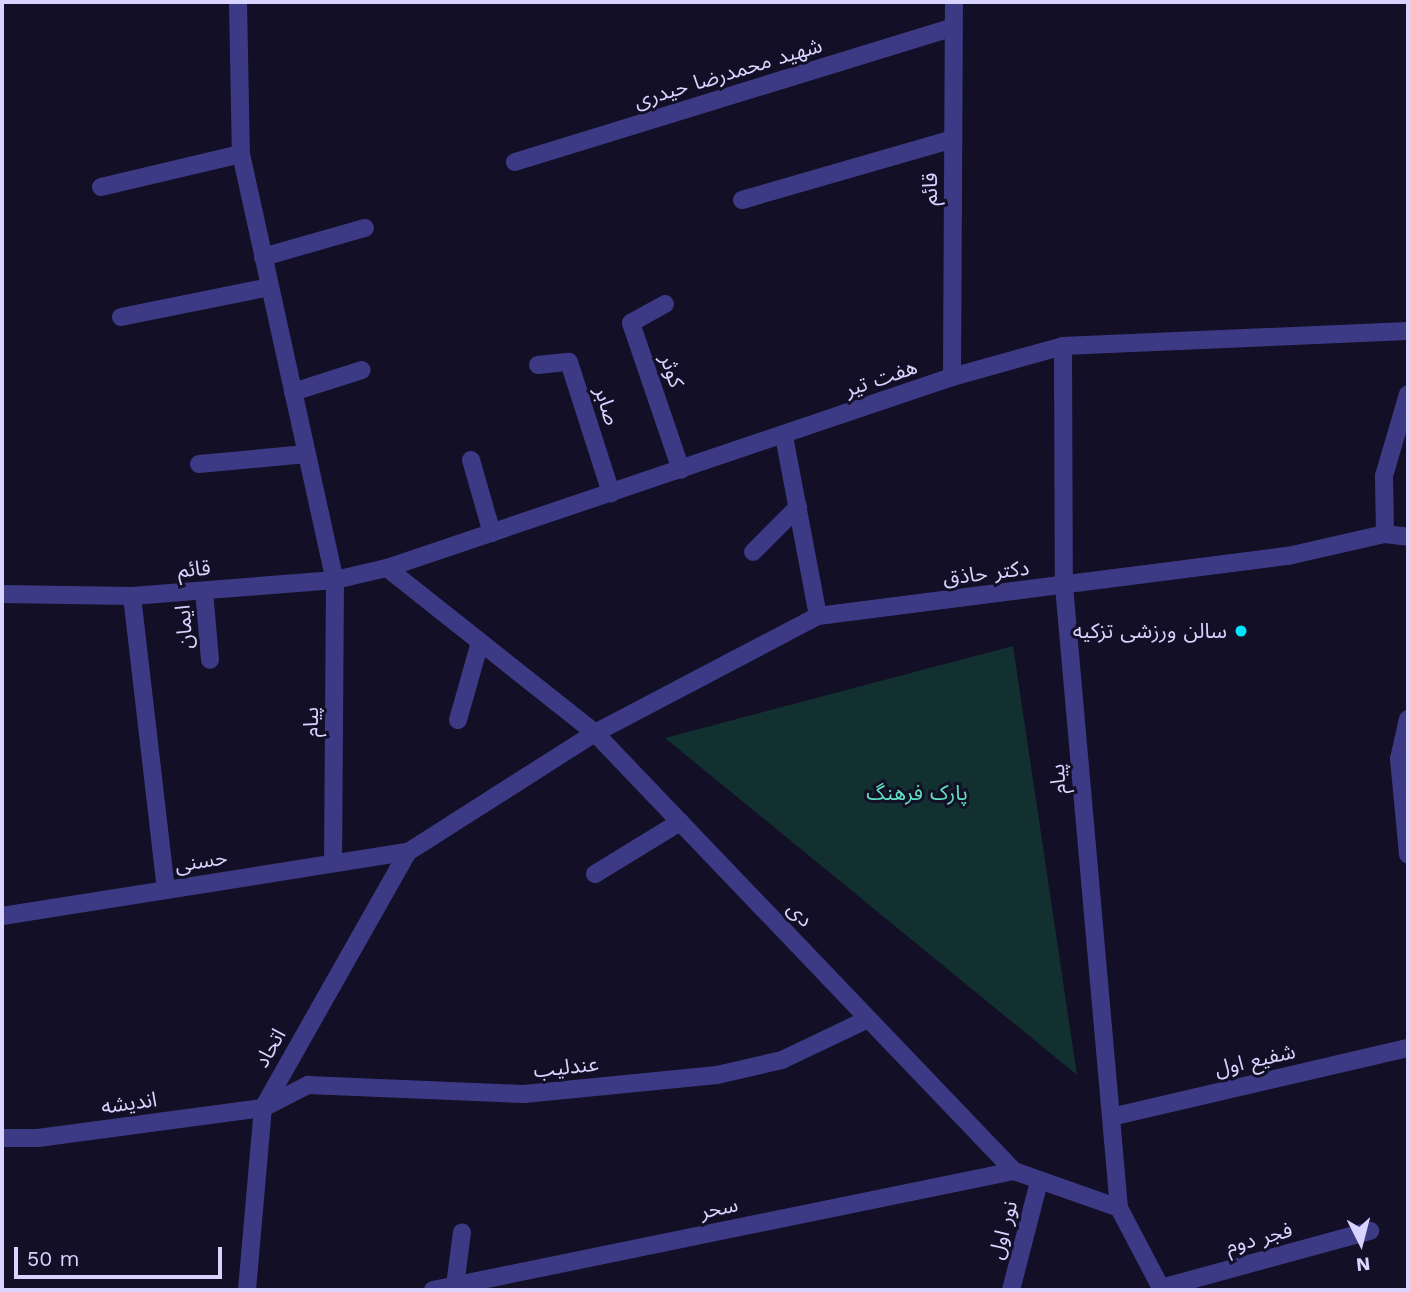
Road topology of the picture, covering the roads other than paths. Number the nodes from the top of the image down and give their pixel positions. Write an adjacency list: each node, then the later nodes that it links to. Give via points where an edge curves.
1 (238, 2): 5 (street, پیام)
2 (954, 2): 3 (street, قائم)
3 (953, 27): 4 (street, قائم); 6 (street, شهید محمدرضا حیدری)
4 (953, 139): 8 (street); 18 (street, قائم)
5 (240, 154): 7 (street); 10 (street, پیام)
6 (515, 162)
7 (101, 187)
8 (742, 200)
9 (365, 228): 10 (street)
10 (263, 257): 11 (street, پیام)
11 (270, 287): 13 (street); 19 (street, پیام)
12 (665, 304): 25 (street, کوثر, via 631,323)
13 (121, 317)
14 (1408, 331): 15 (street, هفت تیر)
15 (1063, 346): 18 (street, هفت تیر); 34 (street, پیام)
16 (538, 365): 26 (street, صابر, via 569,362)
17 (362, 370): 19 (street)
18 (952, 377): 21 (street, هفت تیر)
19 (293, 392): 22 (street, پیام)
20 (1408, 394): 29 (street, via 1384,475)
21 (784, 436): 25 (street, هفت تیر); 27 (street)
22 (307, 454): 24 (street); 33 (street, پیام)
23 (471, 460): 28 (street)
24 (199, 464)
25 (681, 470): 26 (street, هفت تیر)
26 (611, 493): 28 (street, هفت تیر)
27 (798, 508): 31 (street); 38 (street)
28 (492, 533): 32 (street, هفت تیر)
29 (1385, 534): 30 (street, دکتر حاذق); 34 (street, دکتر حاذق, via 1288,556)
30 (1408, 537)
31 (753, 552)
32 (387, 568): 33 (street, قائم); 39 (street, دی)
33 (335, 580): 35 (street, قائم); 47 (street, پیام)
34 (1064, 586): 38 (street, دکتر حاذق); 54 (street, پیام)
35 (204, 591): 37 (street, قائم); 40 (street, ایمان)
36 (2, 594): 37 (street, قائم)
37 (132, 596): 49 (street)
38 (818, 616): 43 (street, دکتر حاذق)
39 (481, 642): 42 (street); 43 (street, دی)
40 (210, 660)
41 (1408, 719): 46 (street, via 1399,759)
42 (458, 720)
43 (595, 733): 44 (street, دی); 45 (street, دکتر حاذق)
44 (680, 822): 48 (street); 51 (street, دی)
45 (408, 852): 47 (street, حسنی); 53 (street, اتحاد)
46 (1408, 855)
47 (333, 863): 49 (street, حسنی)
48 (595, 874)
49 (166, 890): 50 (street, حسنی)
50 (2, 916)
51 (869, 1019): 53 (street, عندلیب, via 782,1060 717,1075 524,1094 308,1085); 56 (street, دی)
52 (1408, 1048): 54 (street, شفیع اول)
53 (263, 1108): 55 (street, اندیشه); 63 (street, اتحاد)
54 (1111, 1117): 58 (street, پیام)
55 (2, 1139)
56 (1014, 1171): 57 (street, دی); 61 (street, سحر)
57 (1040, 1182): 58 (street, دی); 65 (street, نور اول)
58 (1119, 1208): 62 (street)
59 (1370, 1231): 62 (street, فجر دوم)
60 (462, 1232): 61 (street)
61 (455, 1286): 64 (street, سحر)
62 (1161, 1289)
63 (247, 1290)
64 (433, 1290)
65 (1011, 1290)

